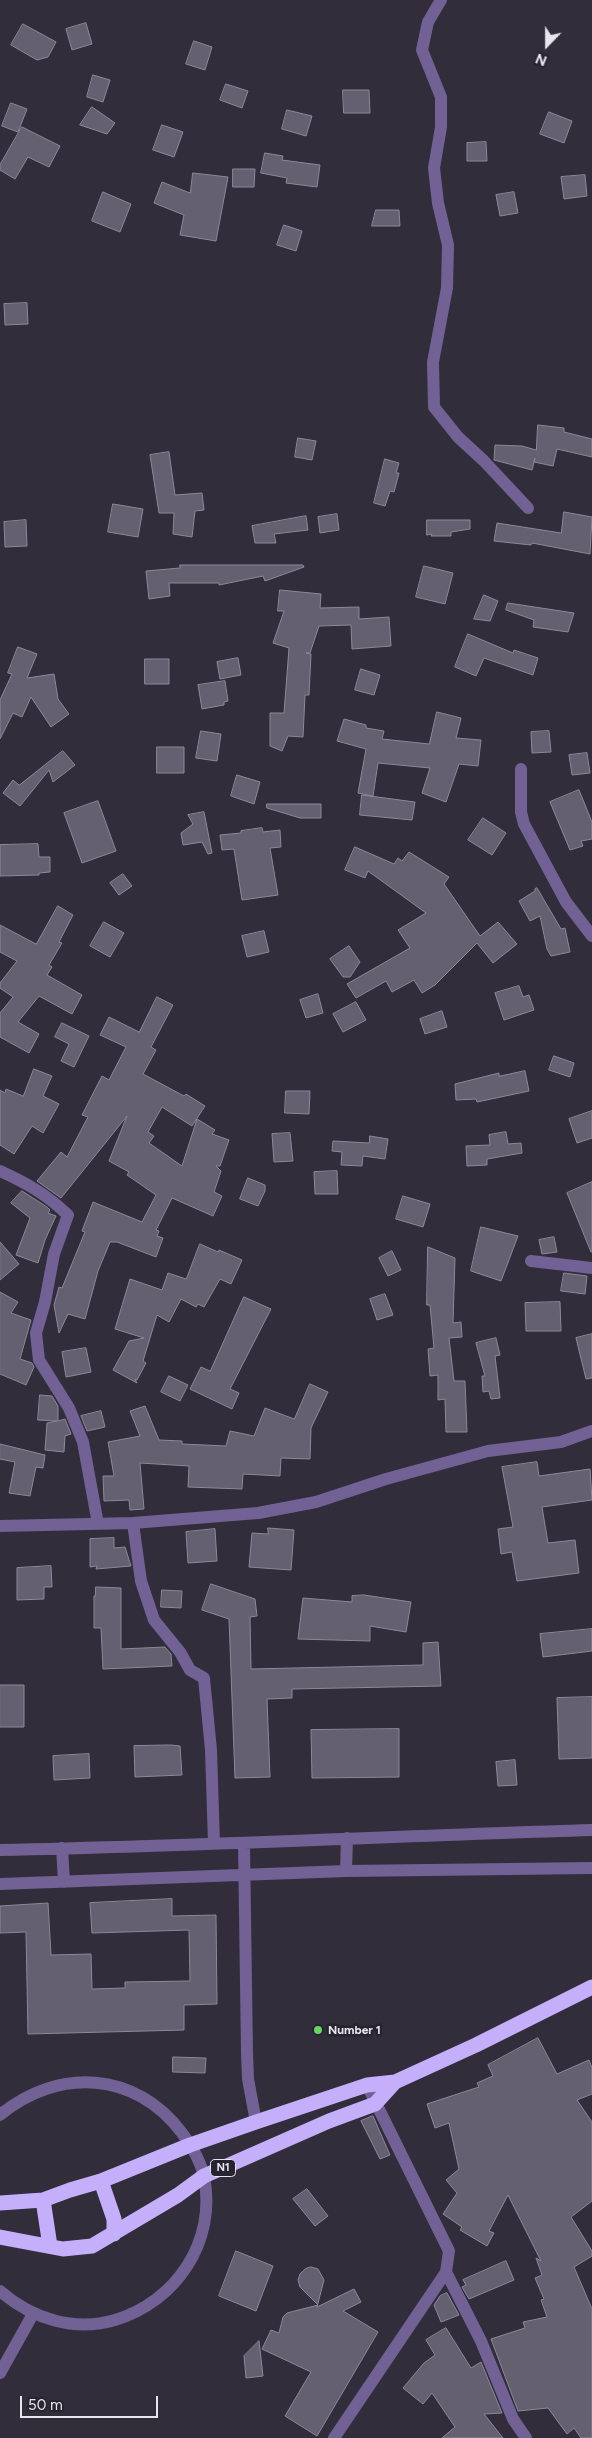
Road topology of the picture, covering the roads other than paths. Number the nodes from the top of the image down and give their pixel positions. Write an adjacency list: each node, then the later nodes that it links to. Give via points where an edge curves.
1 (441, 0): 2 (street, via 428,22 422,50 441,97 441,127 434,168 448,245 447,288 433,362 434,407 458,437)
2 (528, 508)
3 (521, 769): 4 (street, via 524,824 554,882)
4 (592, 936)
5 (0, 1172): 10 (street, via 34,1187 68,1215 54,1254 36,1333 39,1360 69,1408 83,1442)
6 (531, 1262): 7 (street)
7 (592, 1268)
8 (592, 1431): 9 (street, via 561,1442 488,1450 316,1502 258,1513)
9 (133, 1523): 10 (street); 14 (street, via 141,1581 154,1620 190,1670 204,1678 211,1750)
10 (98, 1524): 11 (street)
11 (0, 1526)
12 (592, 1830): 13 (street)
13 (347, 1838): 15 (street); 19 (street)
14 (214, 1843): 15 (street); 16 (street)
15 (244, 1844): 20 (street)
16 (62, 1848): 17 (street); 21 (street)
17 (0, 1850)
18 (592, 1868): 19 (street)
19 (346, 1871): 20 (street)
20 (244, 1876): 21 (street); 28 (street, via 248,2078)
21 (64, 1882): 22 (street)
22 (0, 1884)
23 (592, 1988): 24 (highway, N1)
24 (395, 2082): 25 (highway, N1); 26 (highway, N1)
25 (367, 2085): 26 (street); 28 (highway, N1)
26 (375, 2104): 30 (highway, N1); 37 (street, via 449,2251)
27 (0, 2115): 29 (street, via 18,2100 42,2088 70,2082 97,2082 124,2089 150,2101 171,2119)
28 (256, 2122): 29 (highway, N1)
29 (190, 2145): 30 (street); 31 (highway, N1)
30 (204, 2176): 34 (highway, N1); 39 (street, via 206,2203 201,2238 186,2269 164,2295 135,2314 102,2324 66,2324)
31 (101, 2181): 32 (highway, N1); 34 (highway, via 114,2219)
32 (43, 2200): 33 (highway, N1); 36 (highway)
33 (0, 2203)
34 (114, 2234): 36 (highway, N1, via 92,2246 63,2249)
35 (0, 2237): 36 (highway, N1)
36 (50, 2246)
37 (446, 2272): 41 (street); 42 (street, via 481,2341 513,2419)
38 (0, 2291): 39 (street)
39 (33, 2314): 40 (street)
40 (0, 2373)
41 (334, 2438)
42 (526, 2438)

